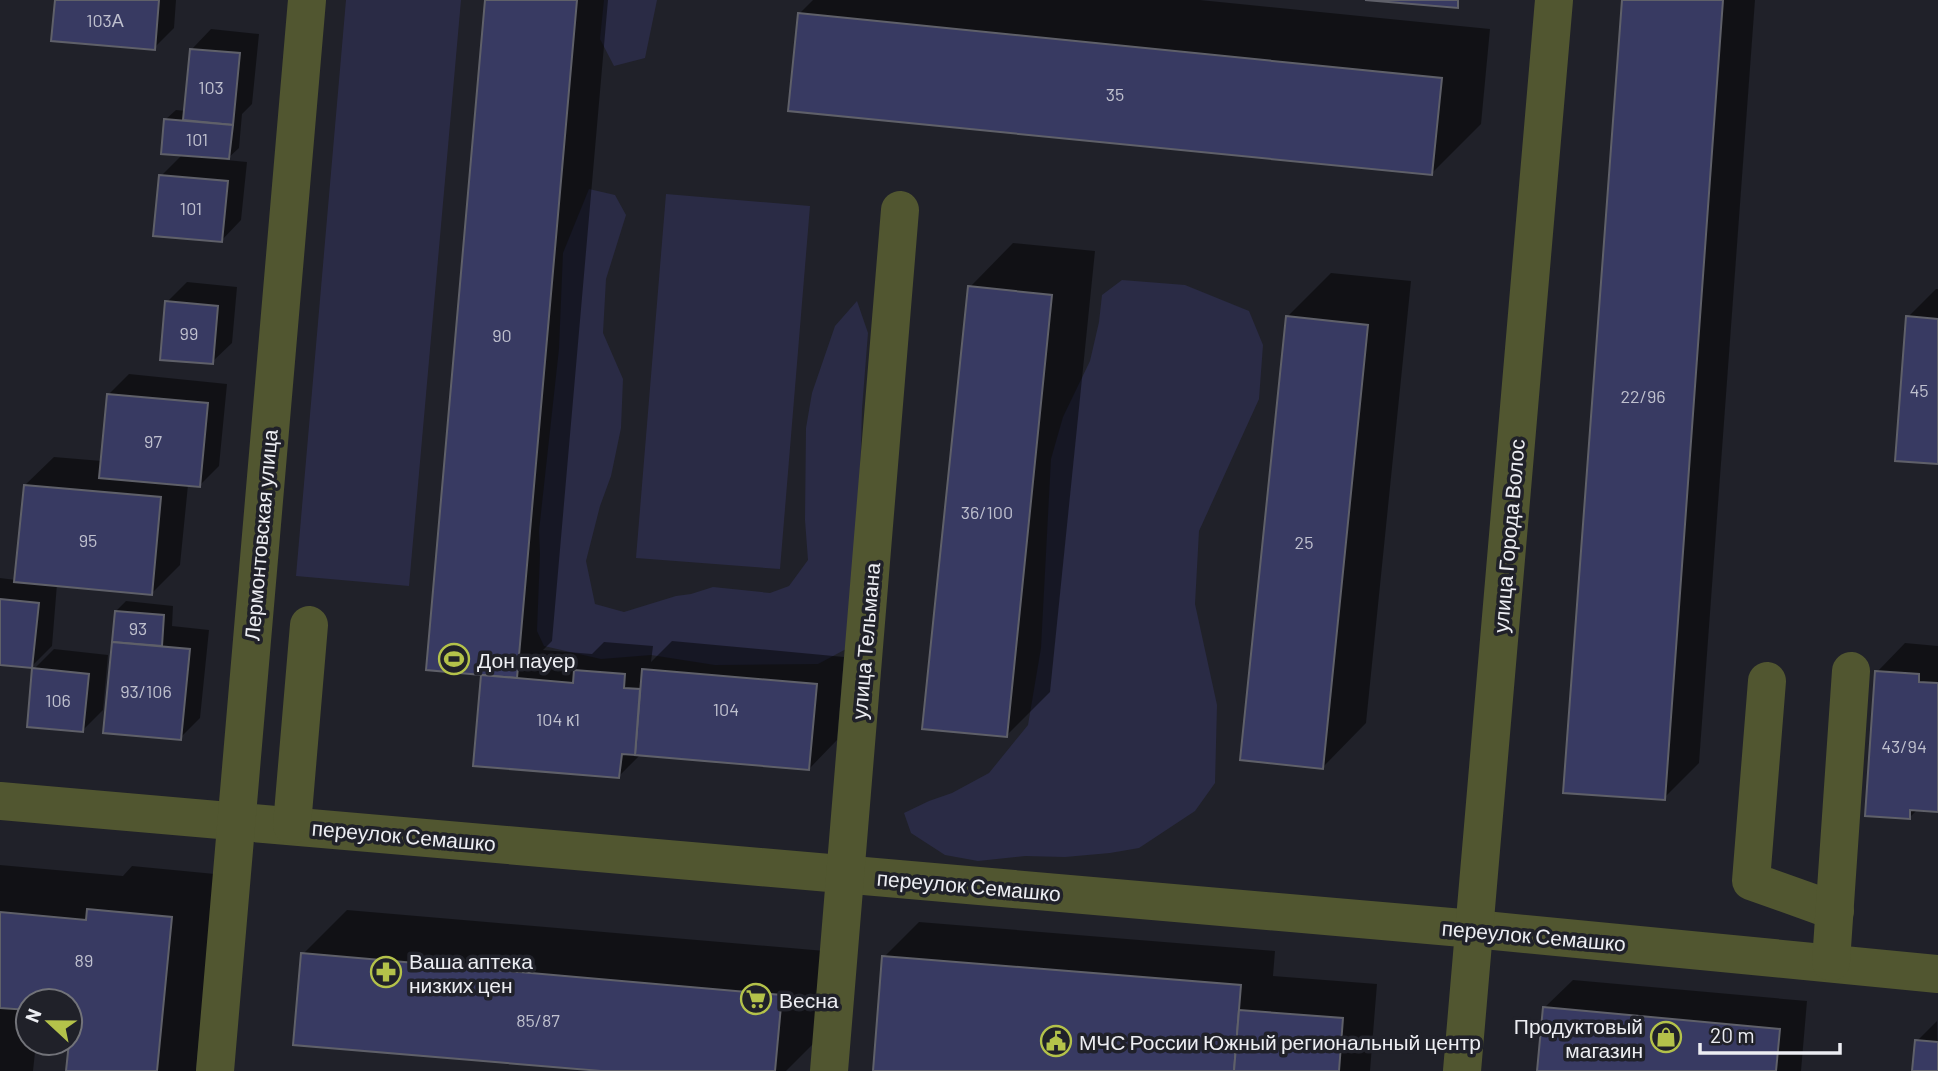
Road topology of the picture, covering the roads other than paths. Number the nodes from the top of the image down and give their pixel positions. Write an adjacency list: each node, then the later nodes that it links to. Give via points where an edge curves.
1 (307, 0): 8 (street, Лермонтовская улица)
2 (1554, 0): 12 (street, улица Города Волос)
3 (900, 211): 10 (street, улица Тельмана)
4 (309, 625): 9 (street)
5 (1851, 671): 11 (street)
6 (1767, 681): 11 (street, via 1751,881)
7 (0, 802): 8 (street, переулок Семашко)
8 (236, 821): 9 (street, переулок Семашко); 15 (street, Лермонтовская улица)
9 (292, 825): 10 (street, переулок Семашко)
10 (846, 874): 12 (street, переулок Семашко); 16 (street, улица Тельмана)
11 (1835, 911): 13 (street)
12 (1475, 929): 13 (street, переулок Семашко); 17 (street, улица Города Волос)
13 (1831, 962): 14 (street, переулок Семашко)
14 (1938, 974)
15 (215, 1071)
16 (828, 1071)
17 (1462, 1071)

